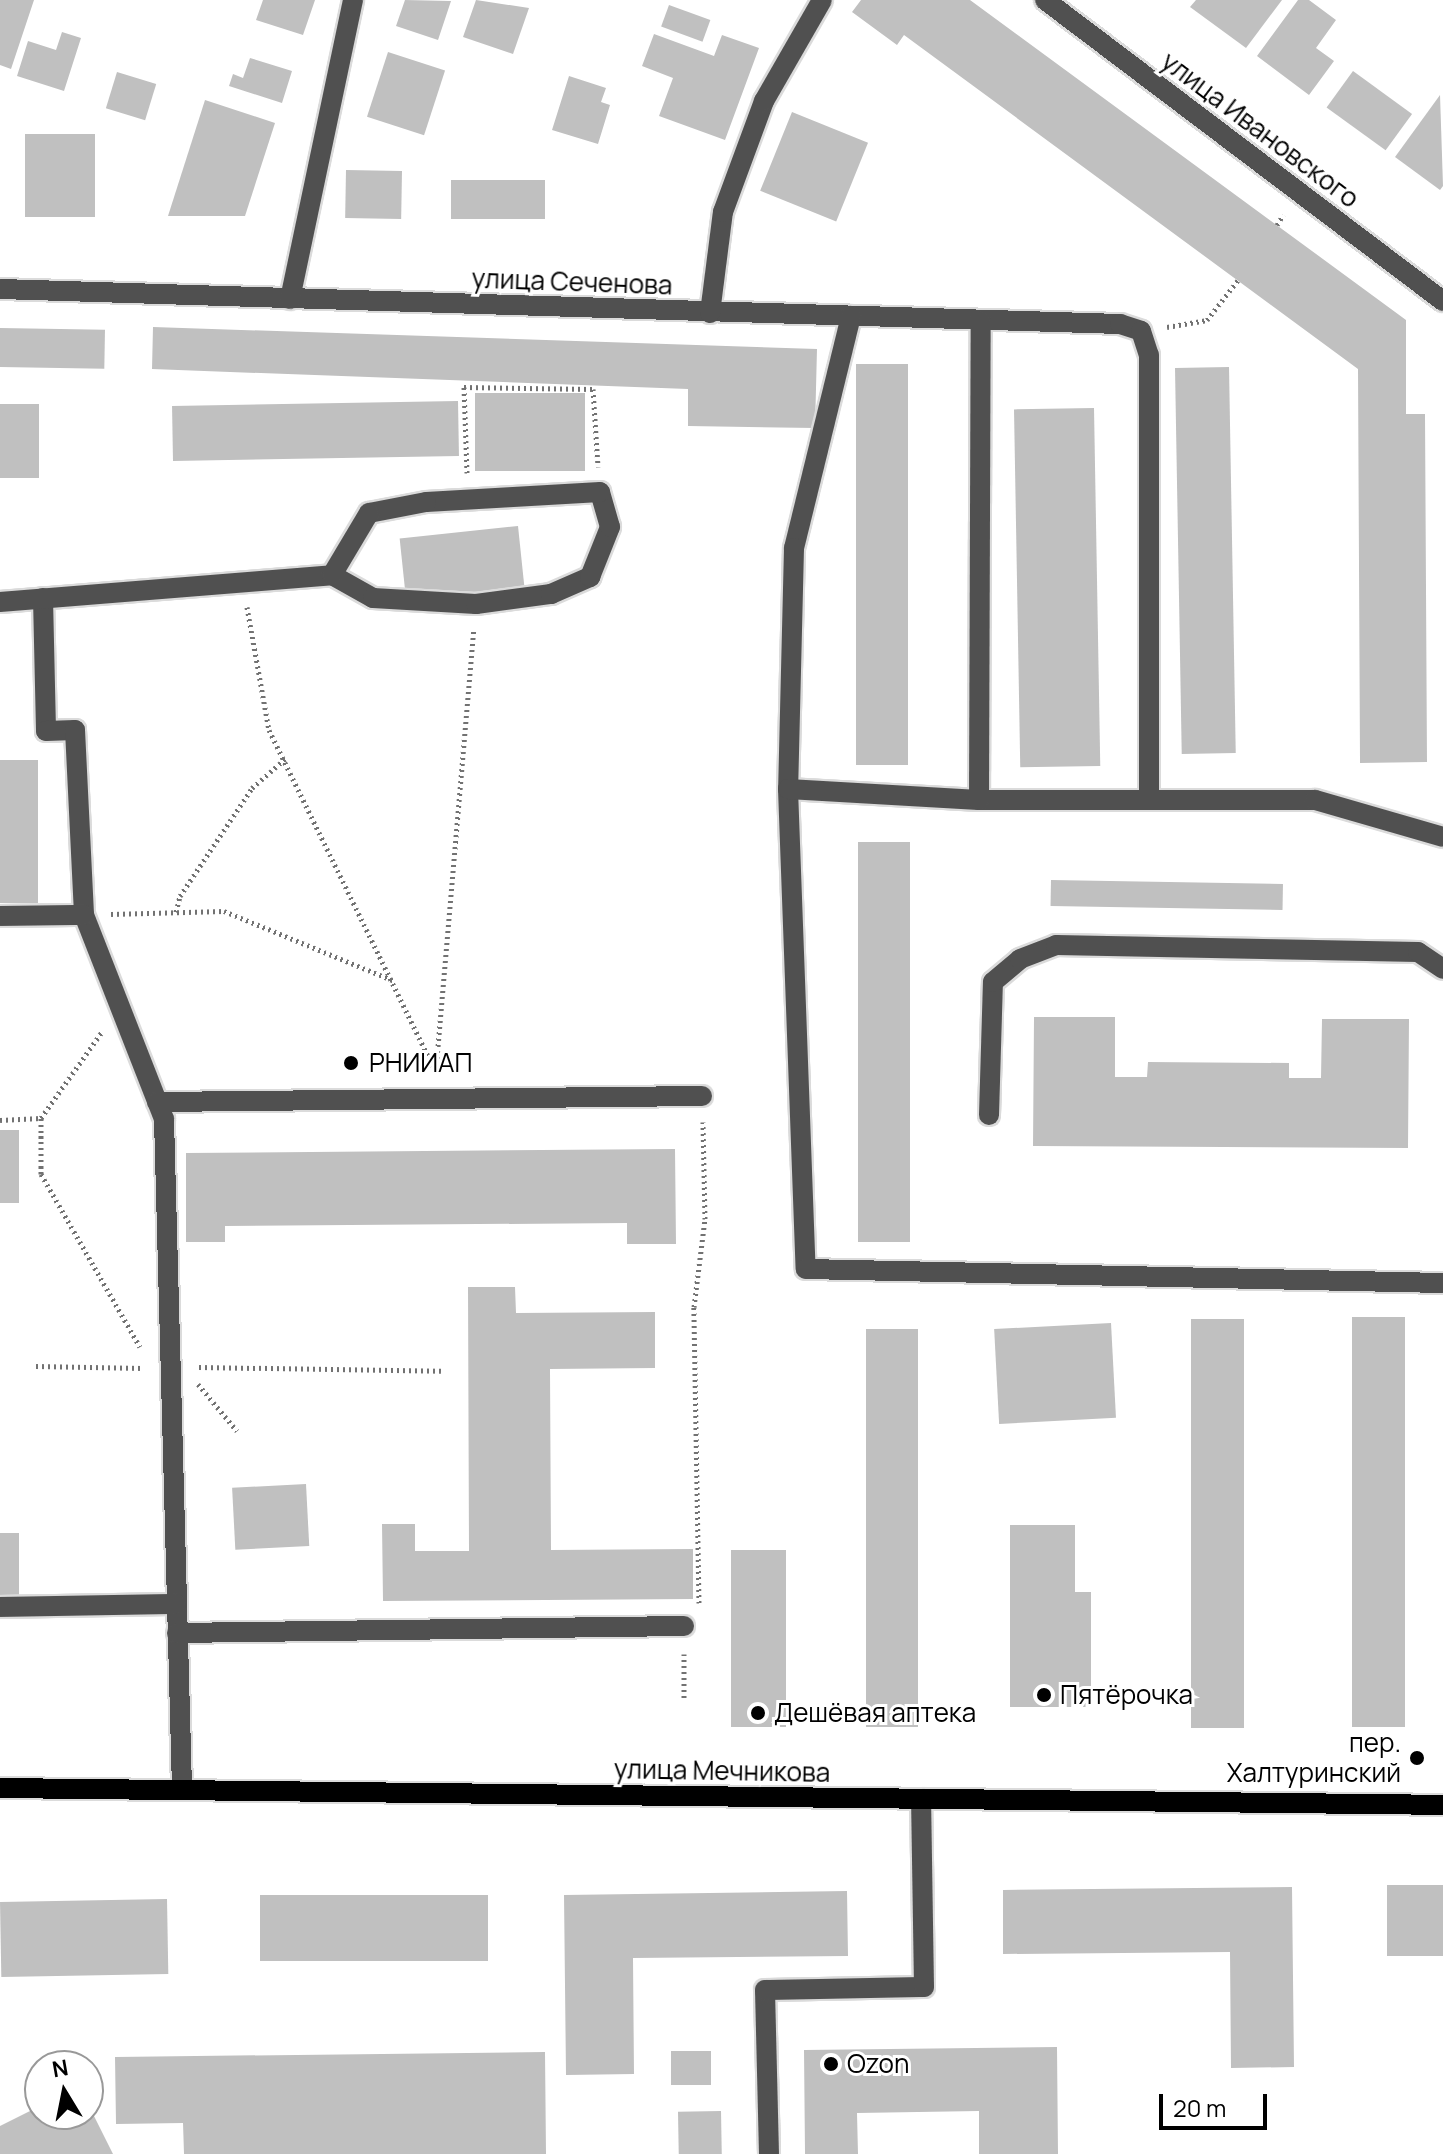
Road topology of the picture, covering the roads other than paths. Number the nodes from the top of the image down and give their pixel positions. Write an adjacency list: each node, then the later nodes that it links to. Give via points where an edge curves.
1 (353, 0): 5 (street)
2 (822, 0): 7 (street, via 764,101 723,212)
3 (1045, 0): 6 (street, улица Ивановского)
4 (0, 289): 5 (street, улица Сеченова)
5 (290, 299): 7 (street, улица Сеченова)
6 (1443, 301)
7 (710, 313): 8 (street, улица Сеченова)
8 (851, 316): 9 (street, улица Сеченова); 13 (street, via 794,548)
9 (981, 321): 14 (street); 15 (street, улица Сеченова, via 1120,324 1141,331 1149,355)
10 (332, 575): 10 (street, via 369,513 426,502 600,492 610,527 590,577 551,594 476,604 373,598); 11 (street)
11 (43, 598): 12 (street); 17 (street, via 46,731 75,730)
12 (0, 602)
13 (788, 789): 14 (street); 23 (street, via 806,1269)
14 (979, 800): 15 (street)
15 (1149, 800): 16 (street, via 1315,800)
16 (1443, 837)
17 (84, 915): 18 (street); 21 (street)
18 (0, 916)
19 (1443, 969): 22 (street, via 1418,952 1056,945 1020,959 993,982)
20 (702, 1096): 21 (street)
21 (157, 1102): 24 (street, via 164,1119)
22 (989, 1115)
23 (1443, 1283)
24 (176, 1604): 25 (street); 27 (street)
25 (0, 1607)
26 (684, 1626): 27 (street)
27 (177, 1633): 29 (street)
28 (0, 1788): 29 (main road, улица Мечникова)
29 (182, 1790): 30 (main road, улица Мечникова)
30 (921, 1799): 31 (main road, улица Мечникова); 32 (street, via 924,1987 765,1990)
31 (1443, 1805)
32 (769, 2154)

